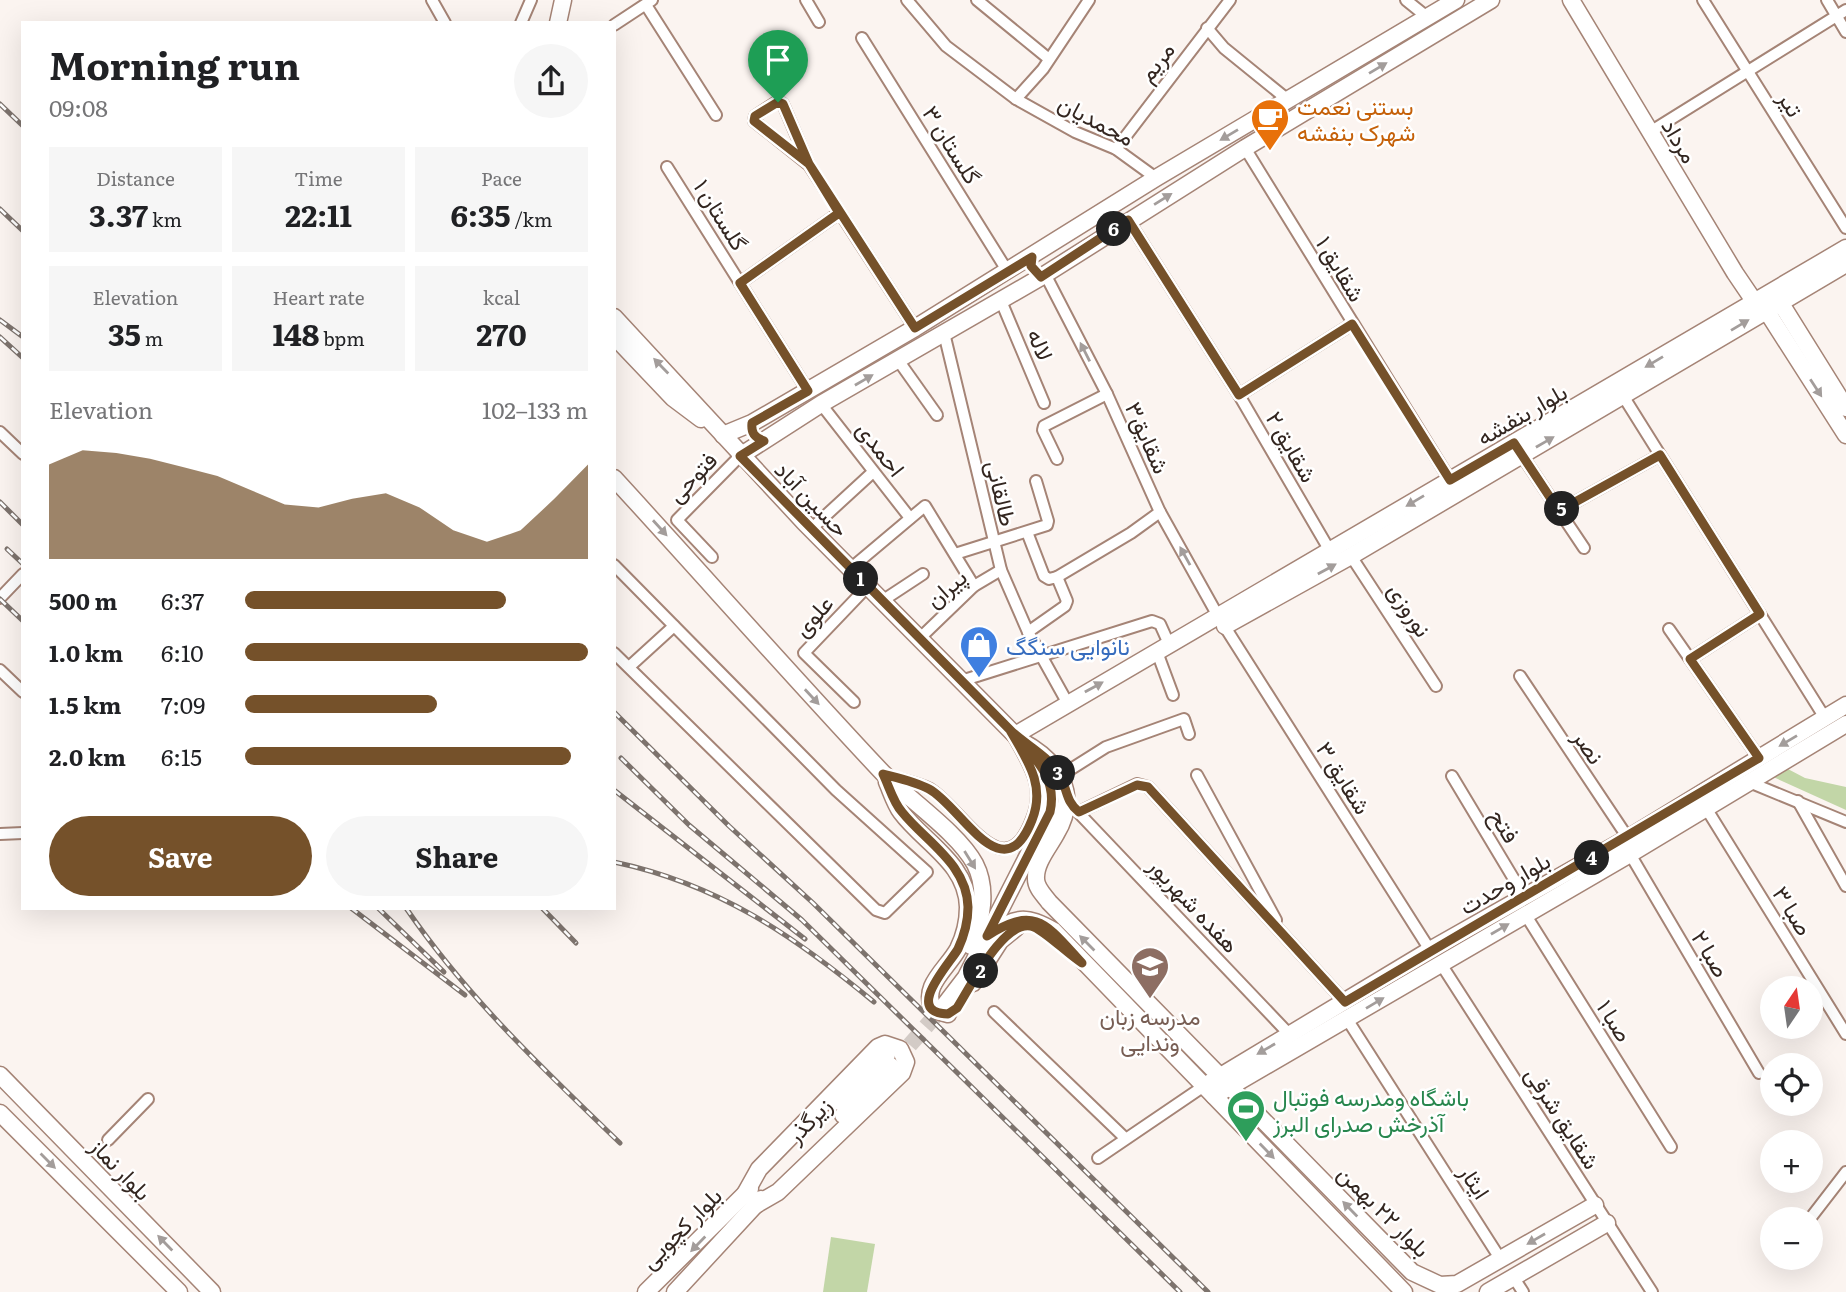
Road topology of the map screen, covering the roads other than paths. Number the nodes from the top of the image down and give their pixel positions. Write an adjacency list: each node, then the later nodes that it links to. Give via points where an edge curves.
1 (432, 0): 19 (street)
2 (531, 0): 20 (street)
3 (563, 0): 21 (main road)
4 (570, 0): 22 (main road)
5 (806, 0): 23 (street)
6 (907, 0): 33 (street, محمدیان, via 946,46)
7 (977, 0): 28 (street)
8 (1089, 0): 28 (street)
9 (1230, 0): 25 (street, مریم)
10 (1406, 0): 18 (street)
11 (1456, 0): 18 (main road)
12 (1491, 0): 32 (main road, one-way to 12)
13 (1571, 0): 37 (main road, مرداد)
14 (1703, 0): 29 (street, تیر)
15 (1827, 0): 17 (street)
16 (649, 2): 24 (street); 36 (street)
17 (1841, 13): 26 (street); 29 (street)
18 (1427, 17): 30 (main road)
19 (444, 21)
20 (522, 21)
21 (558, 21)
22 (565, 21)
23 (819, 22)
24 (616, 24)
25 (1207, 28): 34 (street, via 1224,48); 39 (street, مریم)
26 (1846, 32)
27 (862, 38): 49 (street, گلستان ۳)
28 (1049, 59): 33 (street)
29 (1747, 70): 37 (street); 45 (street, تیر)
30 (1336, 72): 31 (main road); 32 (main road, via 1335,83)
31 (1312, 86): 34 (main road); 35 (main road, via 1322,91)
32 (1345, 88): 35 (main road)
33 (1016, 99): 39 (street, محمدیان)
34 (1288, 100): 42 (main road, one-way to 42)
35 (1321, 102): 38 (main road)
36 (716, 115)
37 (1650, 132): 53 (main road, مرداد)
38 (1245, 148): 44 (main road, one-way to 38); 56 (street, شقایق ۱)
39 (1116, 149): 42 (street, محمدیان)
40 (809, 164): 40 (street, via 783,104 778,102 755,116 754,121); 43 (street)
41 (667, 167): 51 (street, گلستان ۱)
42 (1156, 178): 47 (main road)
43 (839, 213): 51 (street); 57 (street)
44 (1128, 220): 50 (main road); 64 (street, شقایق ۲)
45 (1846, 228)
46 (1846, 248): 53 (main road, بلوار بنفشه)
47 (1032, 257): 49 (main road); 50 (main road, via 1031,266)
48 (1846, 264): 53 (main road, بلوار بنفشه)
49 (1012, 269): 52 (main road, via 1025,272); 57 (main road)
50 (1043, 276): 52 (main road); 63 (street, شقایق۳, one-way to 50)
51 (740, 283): 62 (street, گلستان ۱)
52 (1026, 286): 54 (main road)
53 (1769, 301): 61 (main road, بلوار بنفشه); 67 (main road); 72 (main road, one-way to 72)
54 (1001, 302): 58 (main road); 65 (street, لاله)
55 (616, 319): 71 (main road, حسین آباد, one-way to 55)
56 (1352, 324): 64 (street); 81 (street, شقایق ۱)
57 (915, 328): 62 (main road)
58 (944, 333): 60 (main road); 88 (street, طالقانی)
59 (616, 338): 71 (main road, حسین آباد, via 673,398)
60 (898, 360): 66 (main road, one-way to 60); 68 (street)
61 (1620, 390): 74 (main road, بلوار بنفشه); 76 (street)
62 (808, 391): 69 (main road)
63 (1107, 394): 78 (street, via 1043,428); 84 (street, شقایق۳)
64 (1239, 395): 90 (street, شقایق ۲)
65 (1044, 403)
66 (821, 404): 73 (main road); 79 (street, احمدی)
67 (1846, 408)
68 (937, 415)
69 (752, 423): 71 (main road); 73 (main road, via 751,431)
70 (0, 432): 75 (street)
71 (723, 435): 77 (main road, حسین آباد)
72 (1846, 435)
73 (764, 441): 77 (main road)
74 (1518, 449): 81 (main road, بلوار بنفشه); 83 (street); 92 (main road, بلوار بنفشه)
75 (21, 452)
76 (1660, 455): 83 (street); 105 (street)
77 (740, 456): 86 (main road, حسین آباد); 93 (street, فتوحی, via 677,520)
78 (1057, 458)
79 (873, 472): 85 (street, احمدی); 86 (street)
80 (616, 480): 130 (main road, one-way to 130)
81 (1450, 480): 90 (main road, بلوار بنفشه, one-way to 90)
82 (1036, 481): 87 (street, via 1048,524)
83 (1559, 511): 89 (street)
84 (1160, 512): 99 (street); 106 (street, شقایق۳, one-way to 84)
85 (910, 518): 91 (street, via 925,506); 95 (street)
86 (811, 529): 95 (main road, حسین آباد)
87 (1027, 532): 88 (street); 99 (street, via 1044,576)
88 (993, 544): 91 (street); 96 (street, طالقانی)
89 (1584, 548)
90 (1330, 551): 100 (main road, بلوار بنفشه)
91 (955, 554): 102 (street)
92 (1351, 556): 100 (main road, بلوار بنفشه, one-way to 92); 119 (street, نوروزی)
93 (712, 557)
94 (616, 567): 107 (street)
95 (850, 569): 101 (main road, حسین آباد)
96 (1001, 570): 102 (street, پیران); 109 (street, طالقانی)
97 (923, 574): 104 (street)
98 (21, 576): 103 (street)
99 (1057, 577): 109 (street, via 1066,604)
100 (1287, 583): 106 (main road, بلوار بنفشه)
101 (868, 586): 104 (main road, حسین آباد); 122 (street, علوی, via 804,653)
102 (974, 586): 110 (street, پیران)
103 (0, 598)
104 (882, 600): 110 (main road, حسین آباد)
105 (1760, 614): 114 (street); 125 (street)
106 (1222, 621): 111 (main road, بلوار بنفشه); 148 (street, شقایق ۳)
107 (674, 626): 115 (street); 115 (street, via 836,790 927,872 885,913 876,910)
108 (1669, 629): 114 (street)
109 (1028, 632): 113 (street, طالقانی)
110 (919, 639): 118 (main road, حسین آباد)
111 (1163, 648): 113 (street, via 1157,621); 121 (street); 123 (main road, بلوار بنفشه, one-way to 111)
112 (616, 655): 115 (street)
113 (1041, 656): 118 (street); 123 (street, طالقانی)
114 (1690, 659): 129 (street)
115 (629, 667)
116 (0, 670): 120 (street)
117 (1520, 676): 141 (street, نصر)
118 (961, 681): 128 (main road, حسین آباد)
119 (1436, 686)
120 (21, 690)
121 (1173, 695)
122 (854, 702)
123 (1067, 702): 128 (main road, بلوار بنفشه)
124 (1846, 705): 125 (main road, بلوار وحدت)
125 (1825, 718): 129 (main road, بلوار وحدت, one-way to 129)
126 (1846, 724): 134 (main road, بلوار وحدت)
127 (1189, 734): 132 (street, via 1184,719 1106,747)
128 (1015, 735): 130 (street, via 1033,771 1039,796 1031,824 1013,848 988,845 930,789); 132 (main road, via 1035,748); 146 (main road, via 1046,773 1052,802)
129 (1759, 758): 141 (main road, بلوار وحدت)
130 (883, 774): 146 (main road, one-way to 146, via 975,864); 149 (main road, via 900,811 955,868 965,893 965,930 930,988 934,1010 948,1014 957,1008 1000,941 1024,925 1035,927)
131 (1197, 775): 147 (street)
132 (1060, 776): 136 (main road)
133 (1452, 776): 144 (street, فتح)
134 (1749, 782): 135 (street); 137 (main road, بلوار وحدت)
135 (1798, 801): 138 (street); 143 (street)
136 (1074, 808): 147 (street, via 1137,785 1148,787); 151 (main road, بلوار ۲۲ بهمن, one-way to 136, via 1049,902 1036,881 1037,870); 158 (street, هفده شهریور)
137 (1706, 808): 141 (main road, بلوار وحدت); 157 (street, صبا ۳)
138 (1846, 822)
139 (21, 833): 140 (street)
140 (0, 834)
141 (1629, 846): 142 (main road, بلوار وحدت); 161 (street, صبا ۲)
142 (1606, 859): 144 (main road, بلوار وحدت); 145 (main road, بلوار وحدت)
143 (1846, 886)
144 (1524, 896): 148 (main road, بلوار وحدت)
145 (1525, 914): 150 (main road, بلوار وحدت, one-way to 145); 169 (street, صبا ۱)
146 (983, 931): 149 (main road, بلوار ۲۲ بهمن, via 1021,918 1037,921 1054,932); 154 (main road, via 966,977)
147 (1283, 934): 153 (street)
148 (1430, 950): 153 (main road, بلوار وحدت)
149 (1082, 963): 152 (main road, بلوار ۲۲ بهمن)
150 (1441, 964): 156 (main road, بلوار وحدت, one-way to 150); 173 (street, شقایق شرقی)
151 (1117, 973): 152 (main road); 163 (main road, بلوار ۲۲ بهمن)
152 (1104, 985): 164 (main road, بلوار ۲۲ بهمن)
153 (1345, 1002): 158 (main road, بلوار وحدت)
154 (940, 1004)
155 (994, 1012): 167 (street)
156 (1347, 1019): 160 (main road, بلوار وحدت); 176 (street, ایثار)
157 (1846, 1034)
158 (1290, 1035): 160 (main road, بلوار وحدت, one-way to 160)
159 (891, 1059): 172 (main road, زیرگذر)
160 (1248, 1067): 163 (main road, بلوار وحدت)
161 (1759, 1073)
162 (0, 1075): 177 (main road, بلوار نماز, one-way to 162)
163 (1226, 1081): 164 (main road, بلوار وحدت); 176 (main road, بلوار ۲۲ بهمن, one-way to 163, via 1457,1284 1440,1285 1420,1277)
164 (1209, 1091): 167 (street); 183 (main road, بلوار ۲۲ بهمن, one-way to 183)
165 (149, 1099): 168 (street)
166 (0, 1113): 179 (main road, بلوار نماز, one-way to 179)
167 (1125, 1138): 170 (street)
168 (108, 1140)
169 (1671, 1147)
170 (1098, 1158)
171 (1846, 1172): 174 (street)
172 (750, 1200): 172 (main road, via 778,1192 902,1073 906,1062 900,1049 890,1044 878,1047 759,1169); 181 (main road, بلوار کچویی, one-way to 181); 182 (main road, بلوار کچویی)
173 (1595, 1205): 175 (street, شقایق شرقی); 176 (main road, بلوار ۲۲ بهمن, one-way to 176)
174 (1818, 1207)
175 (1606, 1223): 178 (main road); 186 (street, شقایق شرقی)
176 (1501, 1260)
177 (189, 1268): 179 (main road, via 188,1284); 180 (main road, بلوار نماز)
178 (1514, 1278): 184 (main road); 185 (street)
179 (176, 1290)
180 (205, 1291)
181 (646, 1292)
182 (675, 1292)
183 (1404, 1292)
184 (1488, 1292)
185 (1523, 1292)
186 (1652, 1292)

